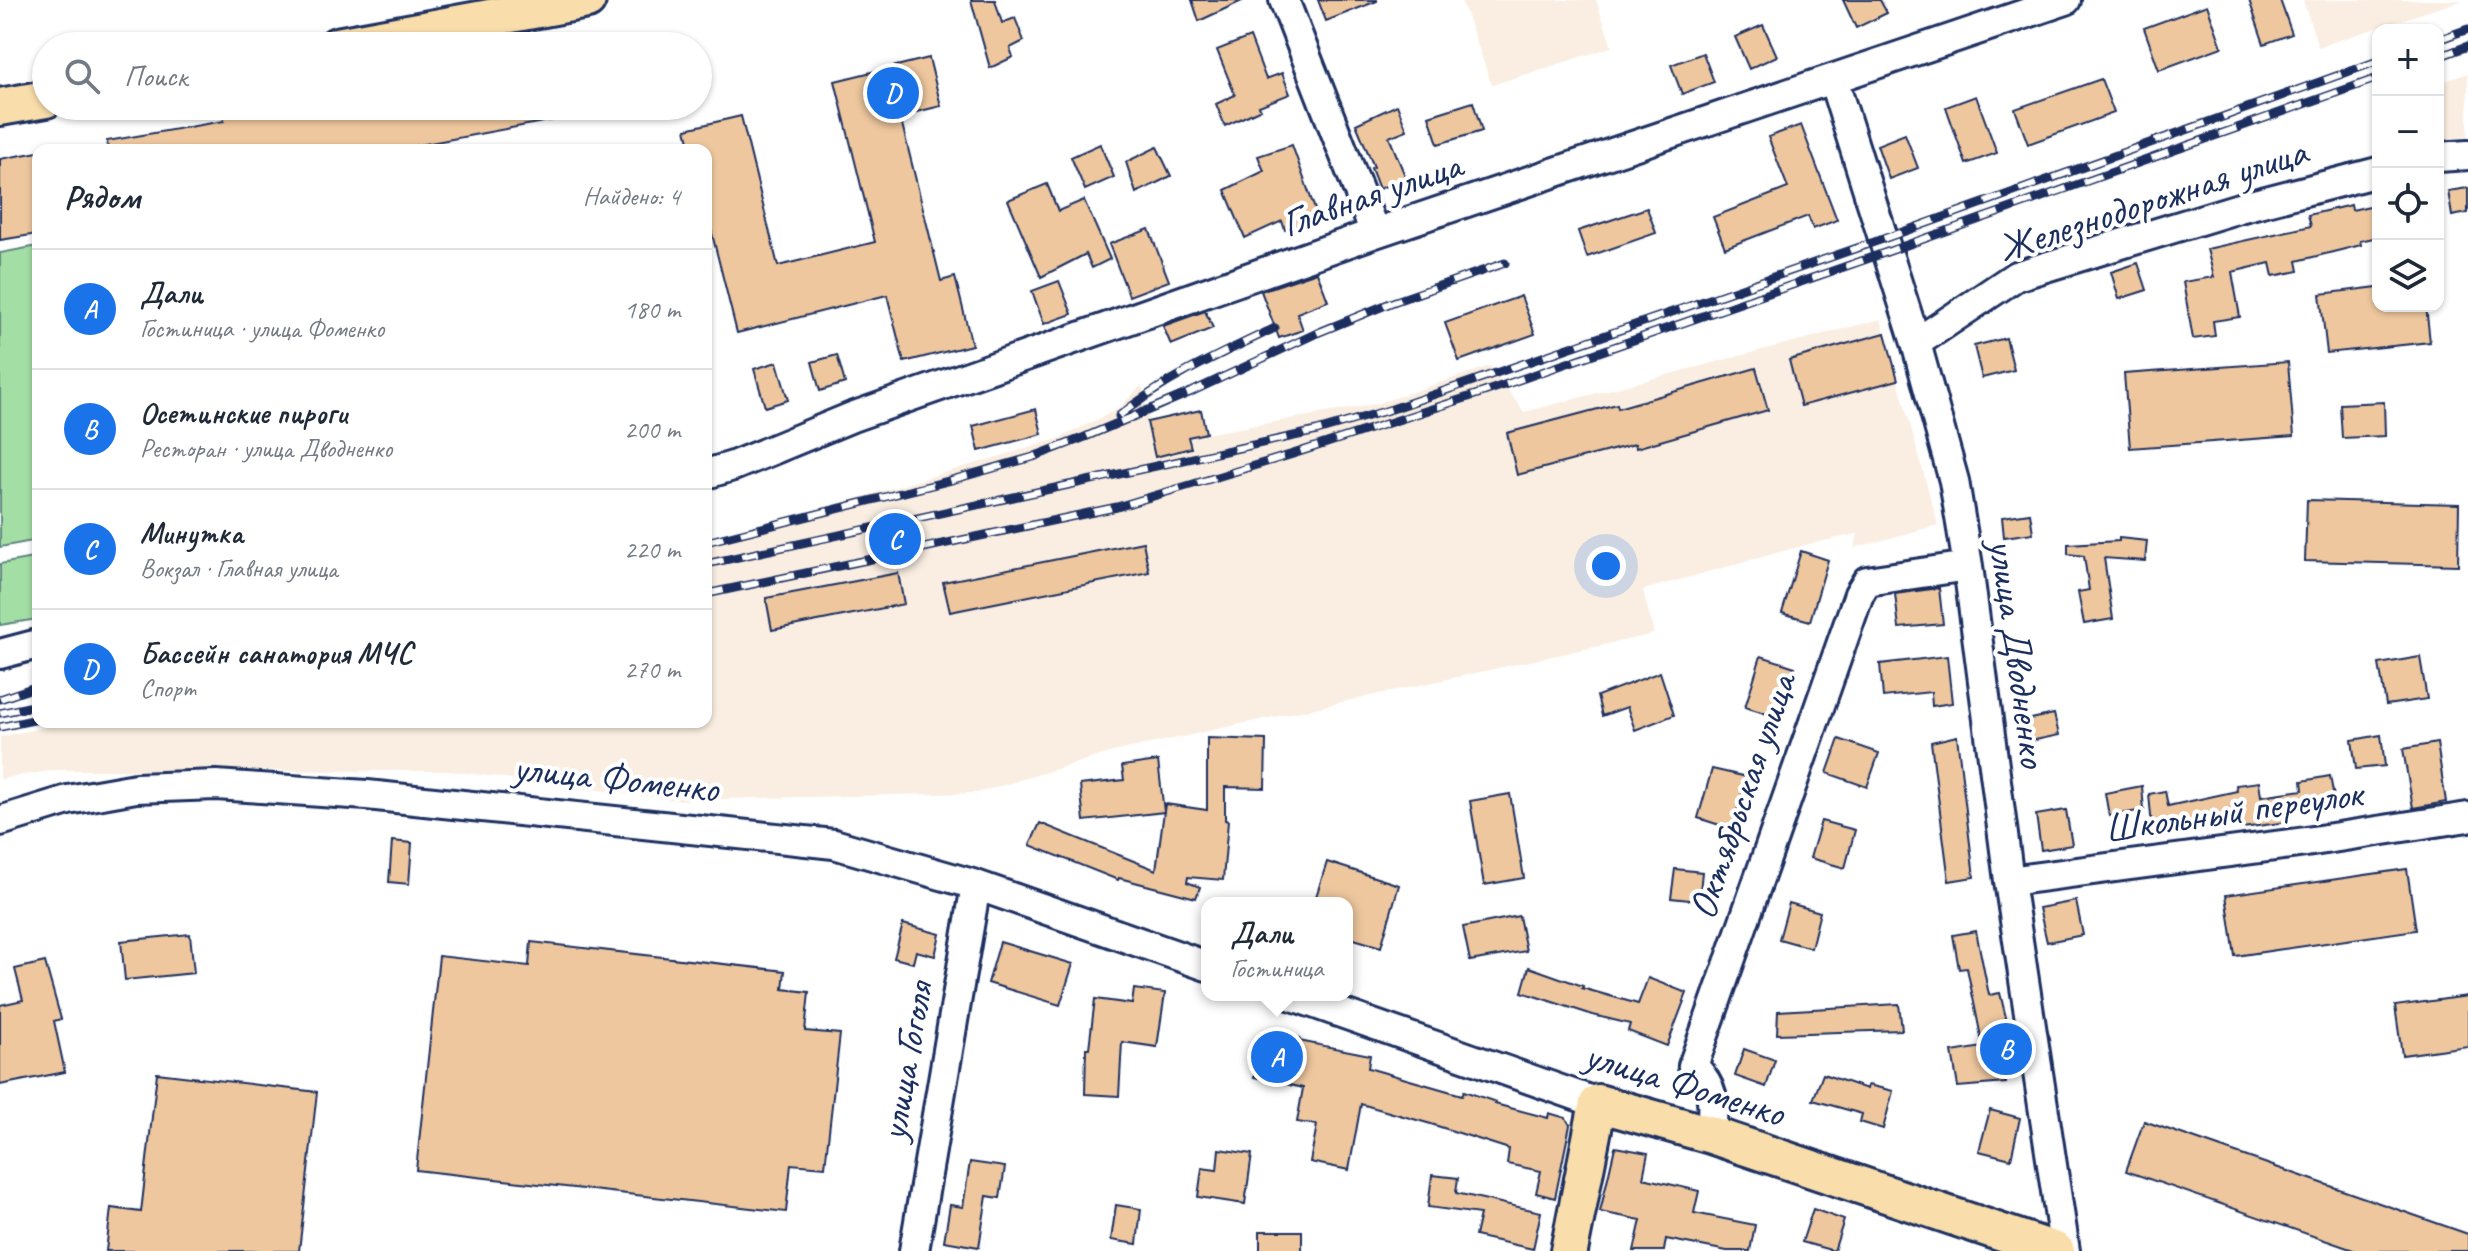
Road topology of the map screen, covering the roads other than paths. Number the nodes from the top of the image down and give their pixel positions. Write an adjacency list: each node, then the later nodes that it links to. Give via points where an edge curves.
1 (587, 0): 4 (main road)
2 (1284, 0): 11 (street)
3 (2066, 0): 5 (street, Главная улица)
4 (413, 32)
5 (1833, 79): 11 (street, Главная улица); 12 (street, улица Дводненко)
6 (32, 101): 7 (main road)
7 (0, 107)
8 (2468, 155): 9 (street)
9 (2444, 157)
10 (2372, 174): 12 (street, Железнодорожная улица, via 2016,276)
11 (1375, 233): 13 (street, Главная улица, via 852,417)
12 (1916, 343): 14 (street, улица Дводненко, via 1951,468)
13 (712, 472)
14 (1968, 566): 19 (street, улица Дводненко); 24 (street, Октябрьская улица, via 1867,581 1859,594 1693,1066 1714,1099)
15 (32, 646): 16 (street)
16 (0, 654)
17 (2468, 817): 19 (street, Школьный переулок)
18 (0, 821): 20 (street, улица Фоменко, via 68,800 136,788 232,786 834,844)
19 (2009, 881): 28 (street, улица Дводненко)
20 (976, 885): 21 (street, улица Фоменко); 25 (street, улица Гоголя)
21 (1201, 964)
22 (1307, 1001): 23 (street, улица Фоменко)
23 (1598, 1103): 24 (main road, улица Фоменко); 26 (main road)
24 (1711, 1135): 27 (main road, улица Фоменко)
25 (914, 1251)
26 (1569, 1251)
27 (2056, 1251)
28 (2065, 1251)

